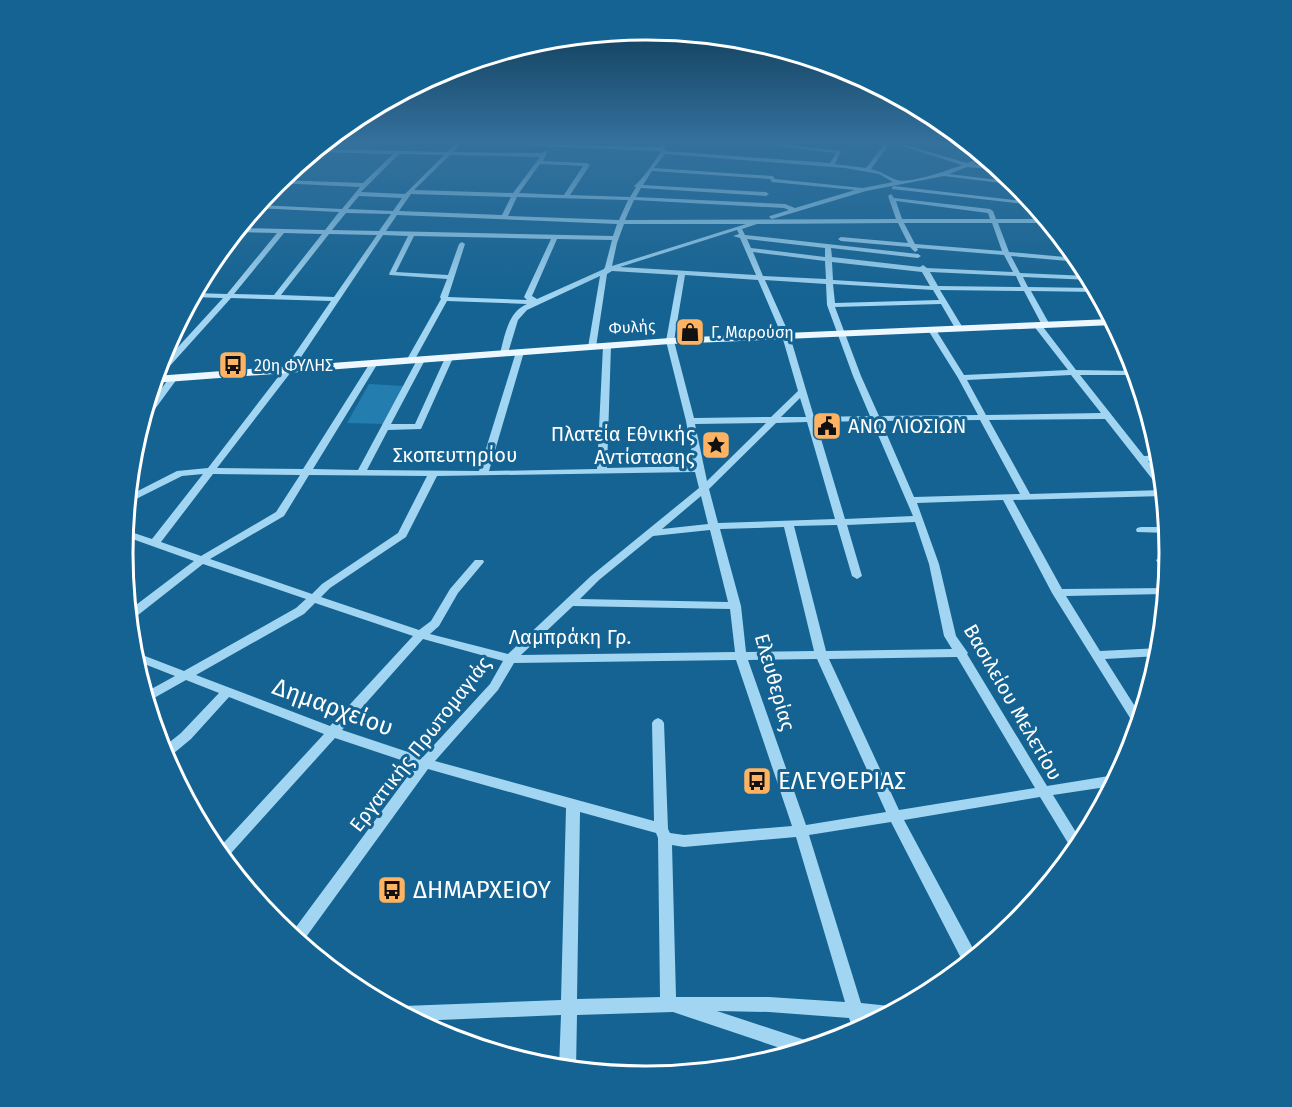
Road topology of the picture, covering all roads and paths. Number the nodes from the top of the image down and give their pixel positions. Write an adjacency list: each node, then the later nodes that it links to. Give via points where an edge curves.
1 (407, 194): 22 (street)
2 (766, 194): 16 (street)
3 (356, 195): 4 (street); 20 (street)
4 (373, 195)
5 (478, 195): 6 (street)
6 (515, 195): 11 (street); 23 (street)
7 (633, 195): 13 (street)
8 (846, 195): 19 (street)
9 (890, 195): 14 (street)
10 (947, 195): 12 (street)
11 (566, 196): 13 (street)
12 (965, 197): 15 (street); 18 (street)
13 (631, 198): 16 (street); 29 (street)
14 (892, 199): 18 (street); 26 (street)
15 (1020, 203)
16 (761, 205): 19 (street)
17 (267, 207): 20 (street)
18 (958, 207): 27 (street, via 990,212)
19 (795, 210): 21 (street)
20 (344, 211): 22 (street); 33 (street)
21 (785, 213): 24 (street); 25 (street)
22 (395, 214): 23 (street); 34 (street)
23 (504, 218): 29 (street)
24 (761, 220): 25 (street); 29 (street); 30 (street)
25 (795, 220): 26 (street)
26 (899, 220): 27 (street); 42 (street)
27 (992, 221): 28 (street); 45 (street)
28 (1037, 221)
29 (622, 222): 39 (street)
30 (739, 228): 36 (street); 38 (street)
31 (248, 230): 32 (street)
32 (282, 231): 33 (street); 63 (street)
33 (329, 231): 34 (street); 64 (street)
34 (384, 232): 35 (street); 65 (street)
35 (412, 233): 37 (street); 53 (street, via 392,274)
36 (719, 235): 38 (street); 49 (street)
37 (555, 236): 39 (street); 67 (street, via 528,297)
38 (741, 237): 43 (street); 44 (street)
39 (615, 238): 49 (street)
40 (841, 239): 42 (street)
41 (462, 244): 53 (street)
42 (913, 246): 45 (street); 46 (street)
43 (828, 248): 46 (street); 48 (street, Βασιλείου Μελετίου)
44 (749, 250): 48 (street); 56 (street)
45 (1006, 255): 47 (street); 52 (street)
46 (918, 256): 50 (street)
47 (1066, 259)
48 (827, 260): 50 (street); 58 (street, Βασιλείου Μελετίου)
49 (609, 269): 51 (street); 55 (street); 57 (street)
50 (924, 270): 52 (street); 59 (street)
51 (682, 274): 56 (street); 76 (street)
52 (1018, 275): 54 (street); 60 (street)
53 (451, 277): 66 (street)
54 (1079, 278)
55 (588, 279): 57 (street); 67 (street)
56 (760, 279): 58 (street); 75 (street)
57 (603, 280): 78 (street)
58 (829, 282): 59 (street); 69 (street, Βασιλείου Μελετίου)
59 (935, 288): 60 (street); 68 (street)
60 (1027, 290): 61 (street); 71 (street)
61 (1086, 290)
62 (203, 295): 63 (street)
63 (230, 296): 64 (street); 82 (street)
64 (276, 297): 65 (street)
65 (334, 299): 85 (street)
66 (446, 299): 67 (street); 83 (street)
67 (536, 302): 80 (street, via 514,319)
68 (944, 302): 69 (street); 72 (street)
69 (831, 305): 74 (street, Βασιλείου Μελετίου)
70 (1104, 322): 71 (main road, Φυλής)
71 (1042, 325): 72 (main road, Φυλής); 86 (street)
72 (959, 328): 73 (main road, Φυλής)
73 (932, 330): 74 (main road, Φυλής); 89 (street)
74 (841, 334): 75 (main road, Φυλής); 96 (street, Βασιλείου Μελετίου)
75 (786, 336): 76 (main road, Φυλής); 91 (street)
76 (670, 341): 77 (main road, Φυλής); 98 (street, Ελευθερίας)
77 (607, 346): 78 (main road, Φυλής); 105 (street)
78 (592, 347): 79 (main road, Φυλής)
79 (520, 352): 80 (main road, Φυλής); 109 (street)
80 (504, 353): 81 (main road, Φυλής)
81 (449, 358): 83 (main road, Φυλής); 99 (street, via 418,427)
82 (171, 359)
83 (416, 360): 84 (main road, Φυλής); 99 (street)
84 (374, 363): 85 (main road, Φυλής); 104 (street)
85 (288, 370): 88 (main road, Φυλής); 103 (street)
86 (1076, 372): 87 (street); 89 (street); 94 (street)
87 (1126, 373)
88 (173, 378): 90 (main road, Φυλής); 92 (street)
89 (962, 378): 93 (street)
90 (164, 379)
91 (803, 391): 95 (street); 97 (street, Εργατικής Πρωτομαγιάς)
92 (156, 401)
93 (983, 415): 94 (street); 96 (street); 113 (street)
94 (1108, 416): 100 (street)
95 (809, 418): 96 (street); 97 (street); 117 (street)
96 (876, 418): 115 (street, Βασιλείου Μελετίου)
97 (772, 420): 98 (street); 110 (street, Εργατικής Πρωτομαγιάς)
98 (690, 421): 102 (street, Ελευθερίας)
99 (386, 427): 106 (street)
100 (1142, 459): 101 (street); 107 (street)
101 (1150, 459)
102 (699, 469): 105 (street, Σκοπευτηρίου); 110 (street, Ελευθερίας)
103 (210, 471): 104 (street, Σκοπευτηρίου); 112 (street, Σκοπευτηρίου, via 180,473); 124 (street)
104 (305, 471): 106 (street, Σκοπευτηρίου); 125 (street, via 280,514)
105 (603, 471): 109 (street, Σκοπευτηρίου)
106 (361, 473): 108 (street, Σκοπευτηρίου)
107 (1153, 473)
108 (433, 474): 109 (street, Σκοπευτηρίου); 130 (street, via 402,536)
109 (483, 474)
110 (705, 488): 119 (street, Ελευθερίας); 122 (street, Εργατικής Πρωτομαγιάς)
111 (1156, 493): 113 (street)
112 (136, 496)
113 (1027, 498): 114 (street)
114 (1007, 499): 115 (street); 129 (street)
115 (912, 500): 116 (street, Βασιλείου Μελετίου)
116 (919, 519): 117 (street); 135 (street, Βασιλείου Μελετίου, via 950,636)
117 (842, 522): 118 (street); 127 (street)
118 (788, 523): 119 (street); 137 (street)
119 (715, 526): 122 (street); 132 (street, Ελευθερίας)
120 (1141, 530): 121 (street)
121 (1158, 530)
122 (650, 533): 131 (street, Εργατικής Πρωτομαγιάς)
123 (134, 536): 124 (street, Λαμπράκη Γρ.)
124 (155, 543): 125 (street, Λαμπράκη Γρ.)
125 (201, 560): 130 (street, Λαμπράκη Γρ.); 133 (street)
126 (479, 561): 134 (street)
127 (856, 576)
128 (1158, 591): 129 (street)
129 (1058, 593): 138 (street)
130 (313, 599): 134 (street, Λαμπράκη Γρ.); 142 (street, via 300,611)
131 (570, 602): 132 (street); 140 (street, Εργατικής Πρωτομαγιάς)
132 (735, 606): 139 (street, Ελευθερίας)
133 (136, 610)
134 (422, 634): 140 (street, Λαμπράκη Γρ.); 147 (street)
135 (962, 653): 137 (street, Λαμπράκη Γρ.); 153 (street, Βασιλείου Μελετίου)
136 (1149, 653): 138 (street)
137 (821, 654): 139 (street, Λαμπράκη Γρ.); 155 (street)
138 (1098, 655): 145 (street)
139 (741, 656): 140 (street, Λαμπράκη Γρ.); 156 (street, Ελευθερίας)
140 (510, 659): 151 (street, Εργατικής Πρωτομαγιάς, via 494,687)
141 (144, 660): 142 (street, Δημαρχείου)
142 (185, 675): 143 (street, Δημαρχείου); 144 (street)
143 (227, 692): 147 (street, Δημαρχείου); 148 (street)
144 (153, 694)
145 (1133, 714)
146 (658, 723): 157 (street)
147 (332, 732): 151 (street, Δημαρχείου); 159 (street)
148 (174, 746): 149 (street); 150 (street)
149 (171, 748)
150 (172, 750)
151 (425, 764): 154 (street, Δημαρχείου); 160 (street, Εργατικής Πρωτομαγιάς)
152 (1105, 782): 153 (street, Δημαρχείου)
153 (1044, 791): 155 (street, Δημαρχείου); 158 (street, Βασιλείου Μελετίου)
154 (573, 805): 157 (street, Δημαρχείου); 163 (street)
155 (894, 814): 156 (street, Δημαρχείου); 161 (street)
156 (801, 831): 157 (street, Δημαρχείου, via 684,841); 164 (street, Ελευθερίας)
157 (663, 834): 162 (street)
158 (1073, 839)
159 (226, 849)
160 (301, 932)
161 (967, 953)
162 (668, 1004): 163 (street); 164 (street); 168 (street)
163 (569, 1009): 166 (street); 169 (street)
164 (854, 1009): 165 (street); 167 (street, Ελευθερίας)
165 (877, 1012)
166 (418, 1014)
167 (858, 1020)
168 (794, 1044)
169 (568, 1060)

